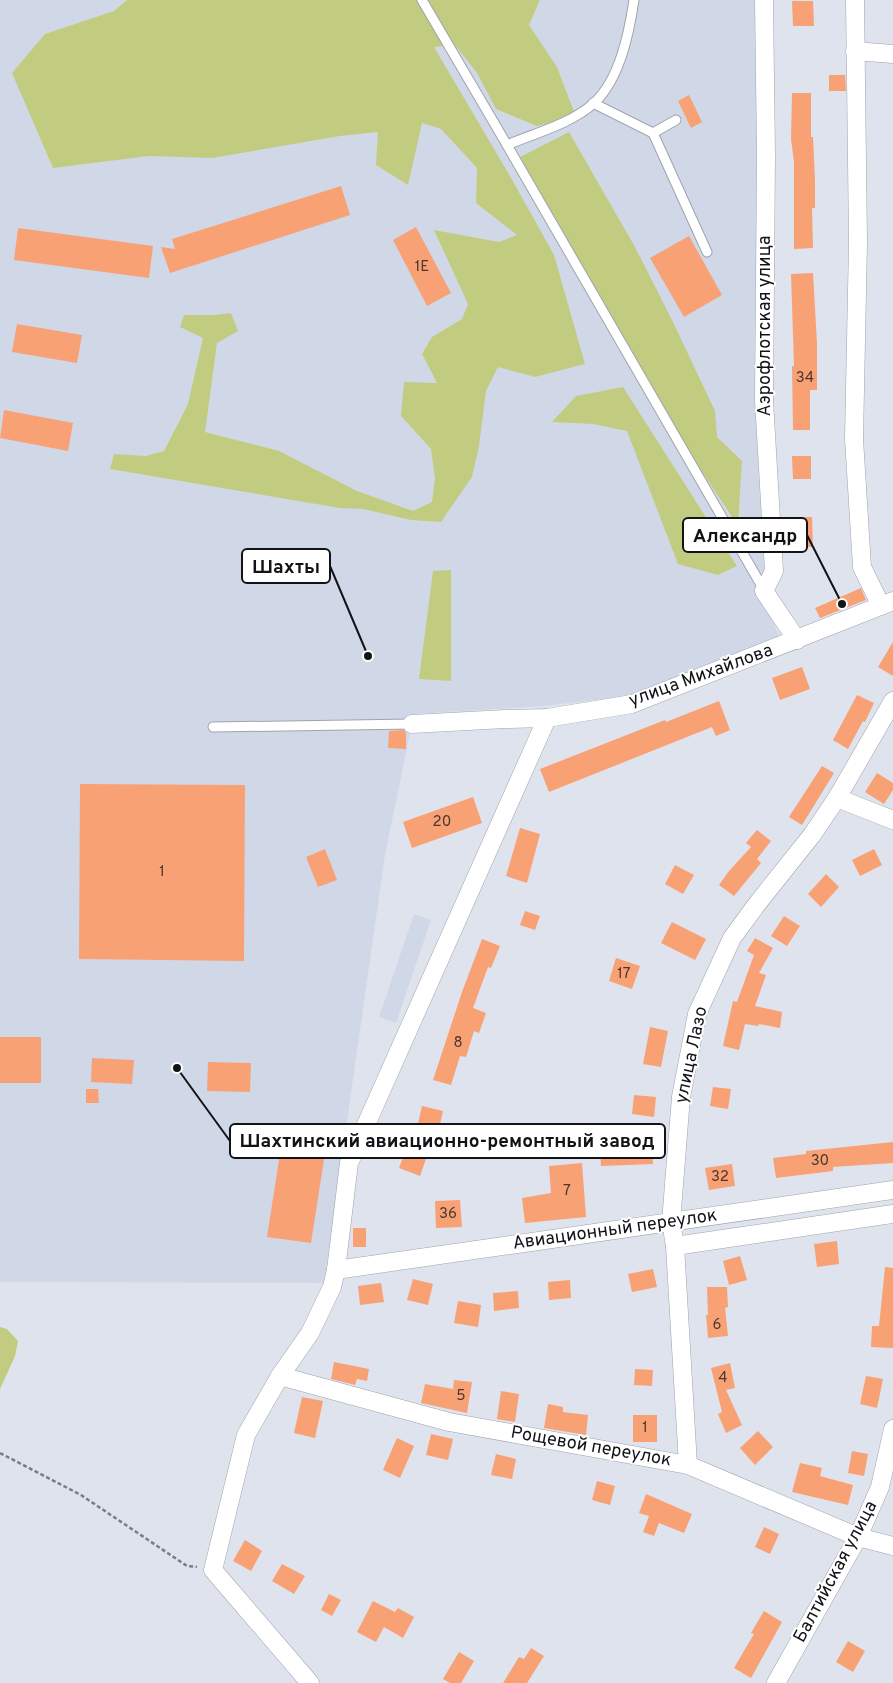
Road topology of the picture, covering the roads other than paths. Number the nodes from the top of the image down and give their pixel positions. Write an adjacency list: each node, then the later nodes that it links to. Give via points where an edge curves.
1 (422, 0): 10 (lane)
2 (634, 0): 7 (lane, via 629,32 617,67)
3 (764, 0): 12 (street, Аэрофлотская улица, via 764,400 774,571)
4 (856, 0): 5 (street)
5 (855, 51): 6 (street); 13 (street, via 858,242 854,439 862,567)
6 (893, 54)
7 (593, 103): 9 (lane); 10 (lane, via 568,120)
8 (676, 120): 9 (lane)
9 (653, 133): 11 (lane)
10 (507, 145): 12 (lane)
11 (707, 252)
12 (764, 591): 14 (street)
13 (887, 604): 14 (street, улица Михайлова)
14 (797, 640): 16 (street, улица Михайлова, via 632,704)
15 (893, 701): 19 (street, улица Лазо)
16 (546, 718): 17 (street, улица Михайлова); 25 (street, via 349,1163)
17 (412, 724): 18 (lane)
18 (213, 727)
19 (837, 798): 20 (street); 23 (street, улица Лазо, via 732,938 697,1014 681,1097)
20 (893, 820)
21 (893, 1190): 23 (street, Авиационный переулок)
22 (893, 1214): 24 (street, Авиационный переулок)
23 (671, 1222): 24 (street, улица Лазо); 25 (street, Авиационный переулок)
24 (675, 1246): 28 (street, улица Лазо)
25 (336, 1270): 26 (street, via 332,1287 310,1333)
26 (280, 1376): 28 (street, Рощевой переулок, via 449,1422); 31 (street, via 246,1434 213,1570)
27 (893, 1429): 29 (street, Балтийская улица, via 880,1488)
28 (688, 1465): 29 (street, Рощевой переулок)
29 (858, 1537): 30 (street, Рощевой переулок); 32 (street, Балтийская улица)
30 (893, 1546)
31 (310, 1683)
32 (776, 1683)

